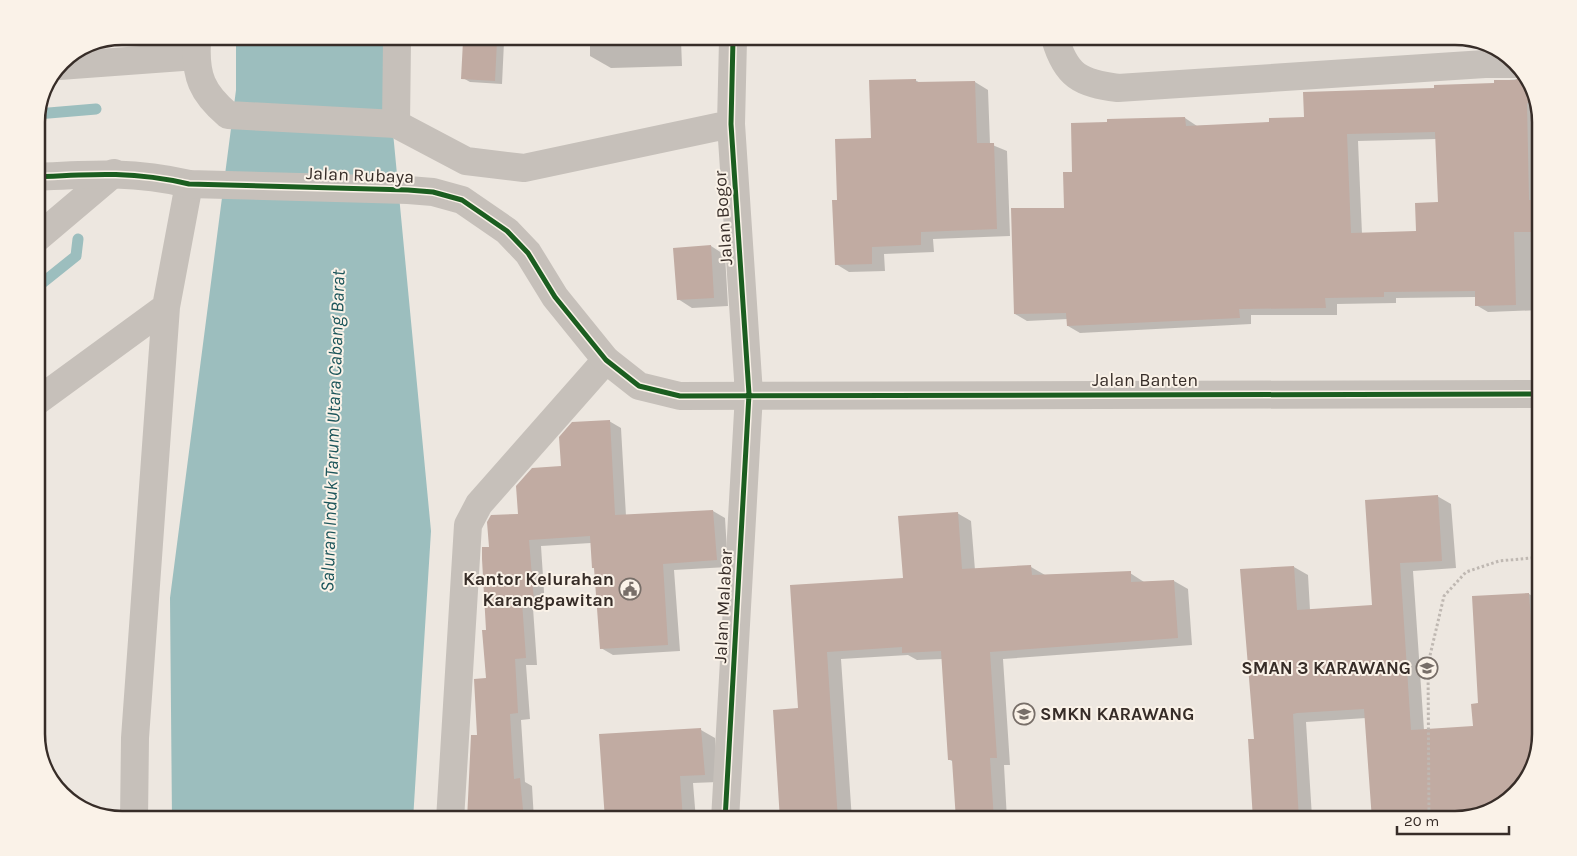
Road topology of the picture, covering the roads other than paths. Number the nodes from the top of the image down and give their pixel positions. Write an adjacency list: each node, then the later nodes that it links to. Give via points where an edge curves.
1 (397, 45): 7 (street)
2 (733, 45): 8 (street, Jalan Bogor)
3 (1057, 45): 5 (street, via 1071,73 1092,84 1118,88)
4 (196, 49): 6 (street); 7 (street, via 200,84 213,103 228,115)
5 (1506, 64)
6 (70, 65)
7 (396, 124): 8 (street, via 466,161 524,168)
8 (731, 124): 15 (street, Jalan Bogor)
9 (114, 173): 10 (street, Jalan Rubaya); 11 (street, Jalan Rubaya, via 154,176); 12 (street)
10 (45, 177)
11 (189, 184): 13 (street); 14 (street, Jalan Rubaya, via 408,190 433,192 462,200 507,231 528,253 555,297)
12 (45, 231)
13 (166, 307): 17 (street); 18 (street, via 135,738)
14 (606, 360): 15 (street, Jalan Rubaya, via 639,386 680,396); 19 (street, via 479,504 468,525)
15 (748, 394): 16 (street, Jalan Banten); 20 (street, Jalan Malabar)
16 (1532, 394)
17 (45, 395)
18 (134, 811)
19 (451, 811)
20 (725, 811)

